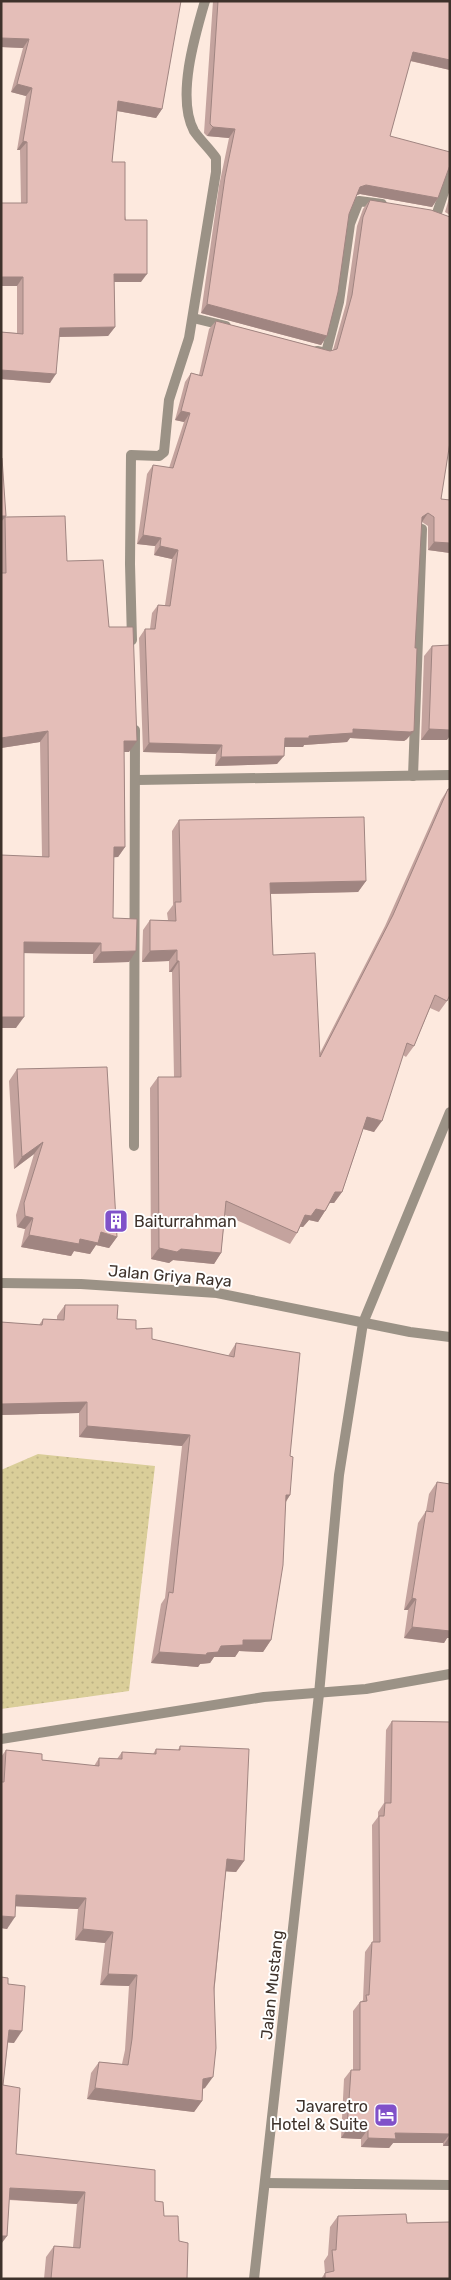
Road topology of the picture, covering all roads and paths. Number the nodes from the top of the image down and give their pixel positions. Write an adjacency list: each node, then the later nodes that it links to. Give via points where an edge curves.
1 (204, 1): 5 (street, via 186,98 194,130 216,158)
2 (450, 174): 4 (street)
3 (396, 206): 7 (street, via 359,201 350,224 339,302 326,353)
4 (435, 216)
5 (193, 318): 6 (street); 9 (street, via 169,400 164,452 159,456 132,455 130,564)
6 (234, 328)
7 (308, 349)
8 (422, 529): 12 (street)
9 (133, 653)
10 (135, 721): 13 (street)
11 (450, 774): 12 (street)
12 (413, 776): 13 (street)
13 (137, 780): 15 (street)
14 (450, 1112): 17 (street, Jalan Mustang)
15 (134, 1146)
16 (1, 1283): 17 (street, Jalan Griya Raya, via 81,1284 217,1293)
17 (363, 1323): 18 (street, Jalan Griya Raya); 20 (street, Jalan Mustang, via 339,1475)
18 (450, 1337)
19 (450, 1674): 20 (street)
20 (319, 1694): 21 (street, via 264,1697); 22 (street, Jalan Mustang)
21 (1, 1739)
22 (265, 2183): 23 (street); 24 (street, Jalan Mustang)
23 (450, 2185)
24 (254, 2279)

